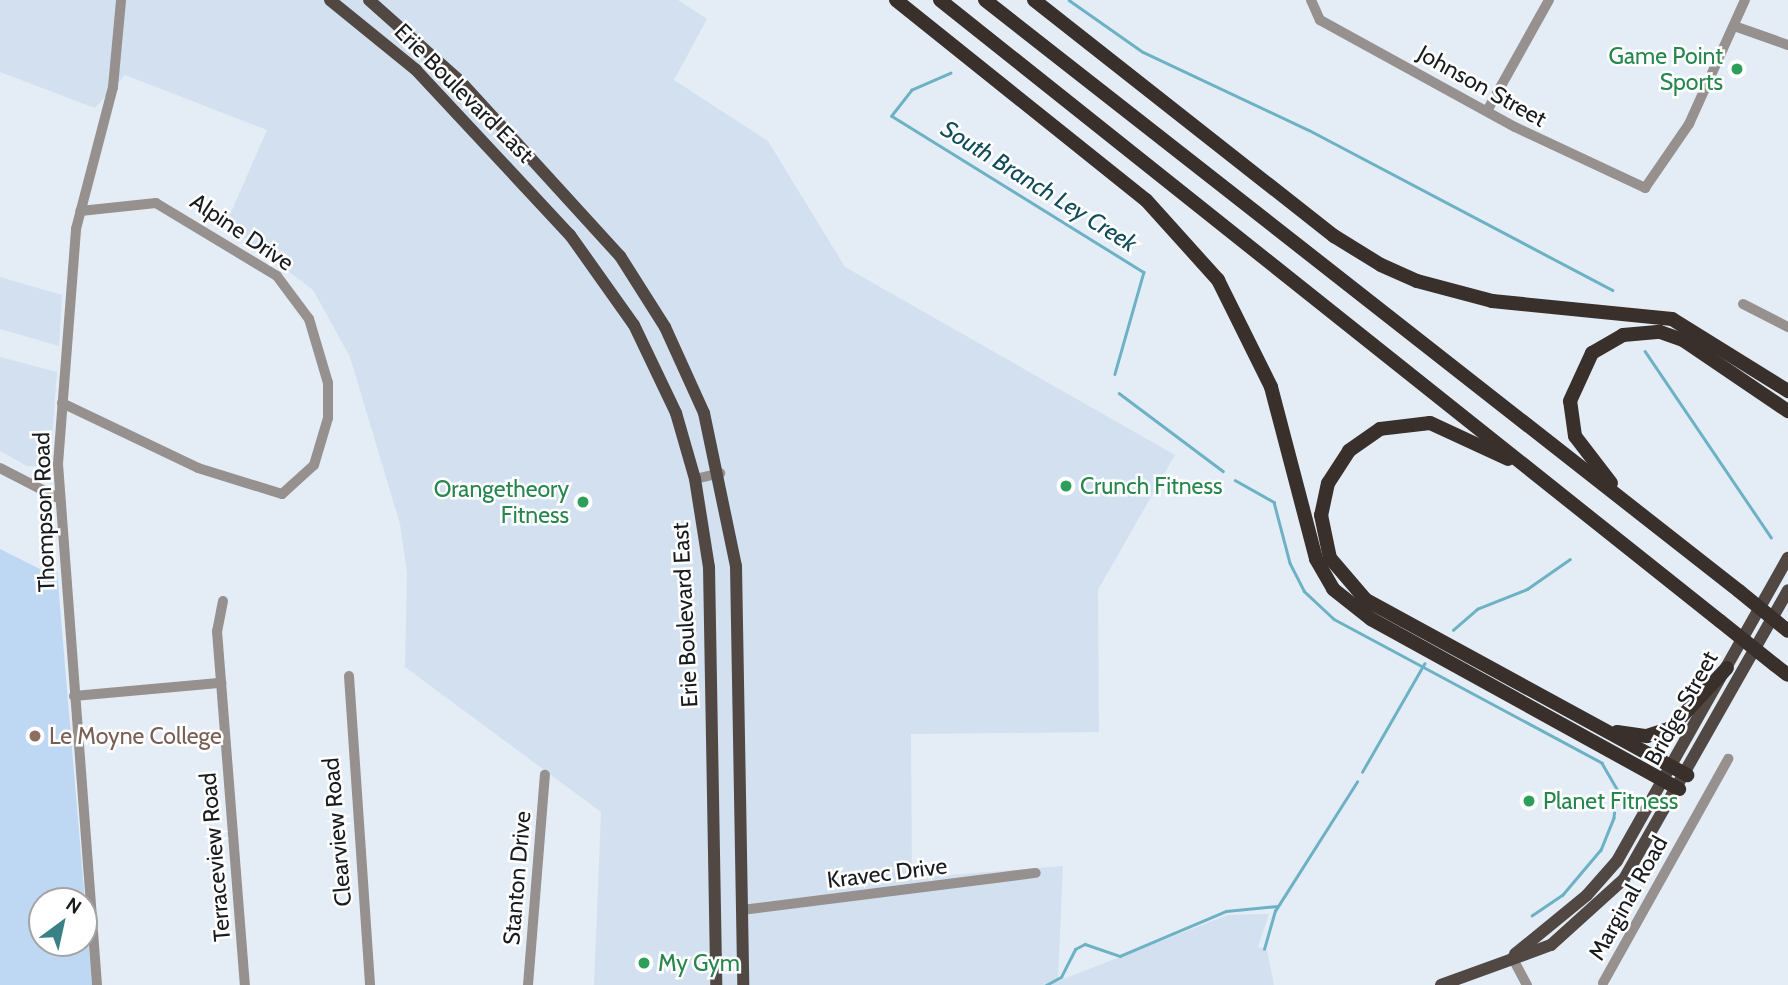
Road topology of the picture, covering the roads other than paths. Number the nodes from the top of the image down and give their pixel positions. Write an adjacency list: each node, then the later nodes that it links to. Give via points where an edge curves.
1 (121, 0): 18 (street, Thompson Road, via 115,78)
2 (330, 0): 28 (main road, Erie Boulevard East, via 432,86 593,264 655,361)
3 (369, 0): 27 (main road, Erie Boulevard East, via 461,82 621,256 685,366)
4 (896, 0): 46 (highway, via 1146,200 1218,280 1271,387 1316,558 1333,589 1371,619)
5 (929, 0): 14 (highway)
6 (940, 0): 14 (highway)
7 (985, 0): 16 (highway)
8 (997, 0): 16 (highway)
9 (1034, 0): 21 (highway, via 1334,236 1381,265 1492,301 1672,319)
10 (1549, 0): 17 (street)
11 (1745, 0): 13 (street)
12 (1311, 3): 17 (street, Johnson Street, via 1320,20)
13 (1737, 27): 15 (street); 17 (street, Johnson Street, via 1689,124 1645,188)
14 (977, 29): 29 (highway)
15 (1788, 45)
16 (1103, 90): 31 (highway)
17 (1487, 111)
18 (80, 211): 23 (street, Thompson Road); 23 (street, Alpine Drive, via 156,203 285,282 309,319 328,383 328,418 314,465 282,494 198,468)
19 (1743, 304): 20 (street)
20 (1788, 327)
21 (1788, 391)
22 (1773, 401): 24 (highway); 25 (highway); 31 (highway, via 1684,340 1660,332 1623,335 1592,353 1572,392 1575,436)
23 (61, 403): 30 (street, Thompson Road)
24 (1788, 411)
25 (1788, 416)
26 (0, 468): 30 (street)
27 (720, 472): 28 (street); 49 (main road, Erie Boulevard East, via 738,589)
28 (695, 479): 56 (main road, Erie Boulevard East, via 711,611)
29 (1544, 480): 37 (highway, bridge); 41 (highway, via 1455,429 1430,423 1391,426 1365,438 1336,467 1324,498 1324,541 1344,581 1366,600)
30 (58, 498): 40 (street, Thompson Road)
31 (1634, 508): 35 (highway, bridge)
32 (1788, 558): 36 (main road, Bridge Street)
33 (1788, 590): 45 (main road, Bridge Street)
34 (223, 601): 39 (street, Terraceview Road, via 217,631)
35 (1788, 631)
36 (1727, 668): 41 (highway, via 1685,719 1661,733 1634,737); 43 (main road, Bridge Street)
37 (1788, 675)
38 (349, 676): 54 (street, Clearview Road)
39 (221, 683): 40 (street); 53 (street, Terraceview Road)
40 (74, 696): 52 (street, Thompson Road)
41 (1593, 724): 43 (highway)
42 (1728, 759): 51 (street, Marginal Road)
43 (1672, 767): 45 (highway); 46 (main road, Bridge Street)
44 (545, 775): 55 (street, Stanton Drive)
45 (1687, 775): 47 (main road, Bridge Street)
46 (1664, 781): 47 (highway); 50 (main road, Bridge Street, via 1593,889)
47 (1679, 789): 50 (main road, Bridge Street, via 1604,902 1551,945)
48 (1037, 873): 49 (street, Kravec Drive)
49 (742, 910): 57 (main road, Erie Boulevard East)
50 (1512, 957): 58 (main road, Bridge Street); 59 (street)
51 (1604, 984)
52 (97, 985)
53 (245, 985)
54 (370, 985)
55 (528, 985)
56 (716, 985)
57 (743, 985)
58 (1441, 985)
59 (1527, 985)

